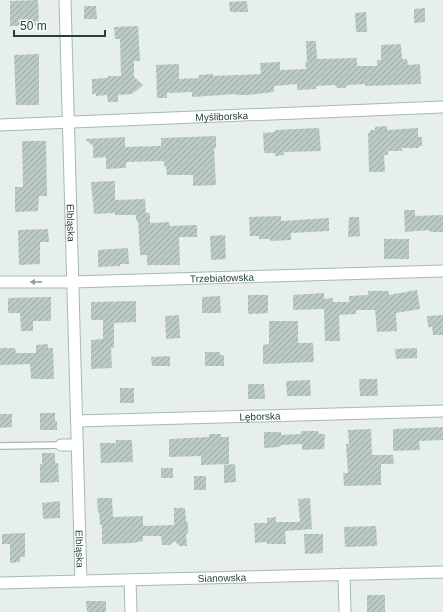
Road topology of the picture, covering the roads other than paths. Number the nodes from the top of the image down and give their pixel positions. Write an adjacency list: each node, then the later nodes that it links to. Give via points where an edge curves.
1 (65, 0): 3 (street, Elbląska)
2 (443, 107): 3 (street, Myśliborska)
3 (68, 122): 4 (street, Myśliborska); 7 (street, Elbląska)
4 (0, 125)
5 (443, 271): 7 (street, Trzebiatowska)
6 (0, 282): 7 (street, Trzebiatowska, one-way to 6)
7 (72, 282): 9 (street, Elbląska)
8 (443, 411): 9 (street, Lęborska)
9 (77, 421): 11 (street, Elbląska)
10 (61, 445): 11 (street); 12 (lane)
11 (77, 445): 16 (street, Elbląska)
12 (0, 446)
13 (443, 572): 14 (street, Sianowska)
14 (344, 574): 15 (street, Sianowska); 19 (street)
15 (130, 580): 16 (street, Sianowska); 18 (street)
16 (81, 581): 17 (street, Sianowska)
17 (0, 583)
18 (132, 612)
19 (345, 612)

